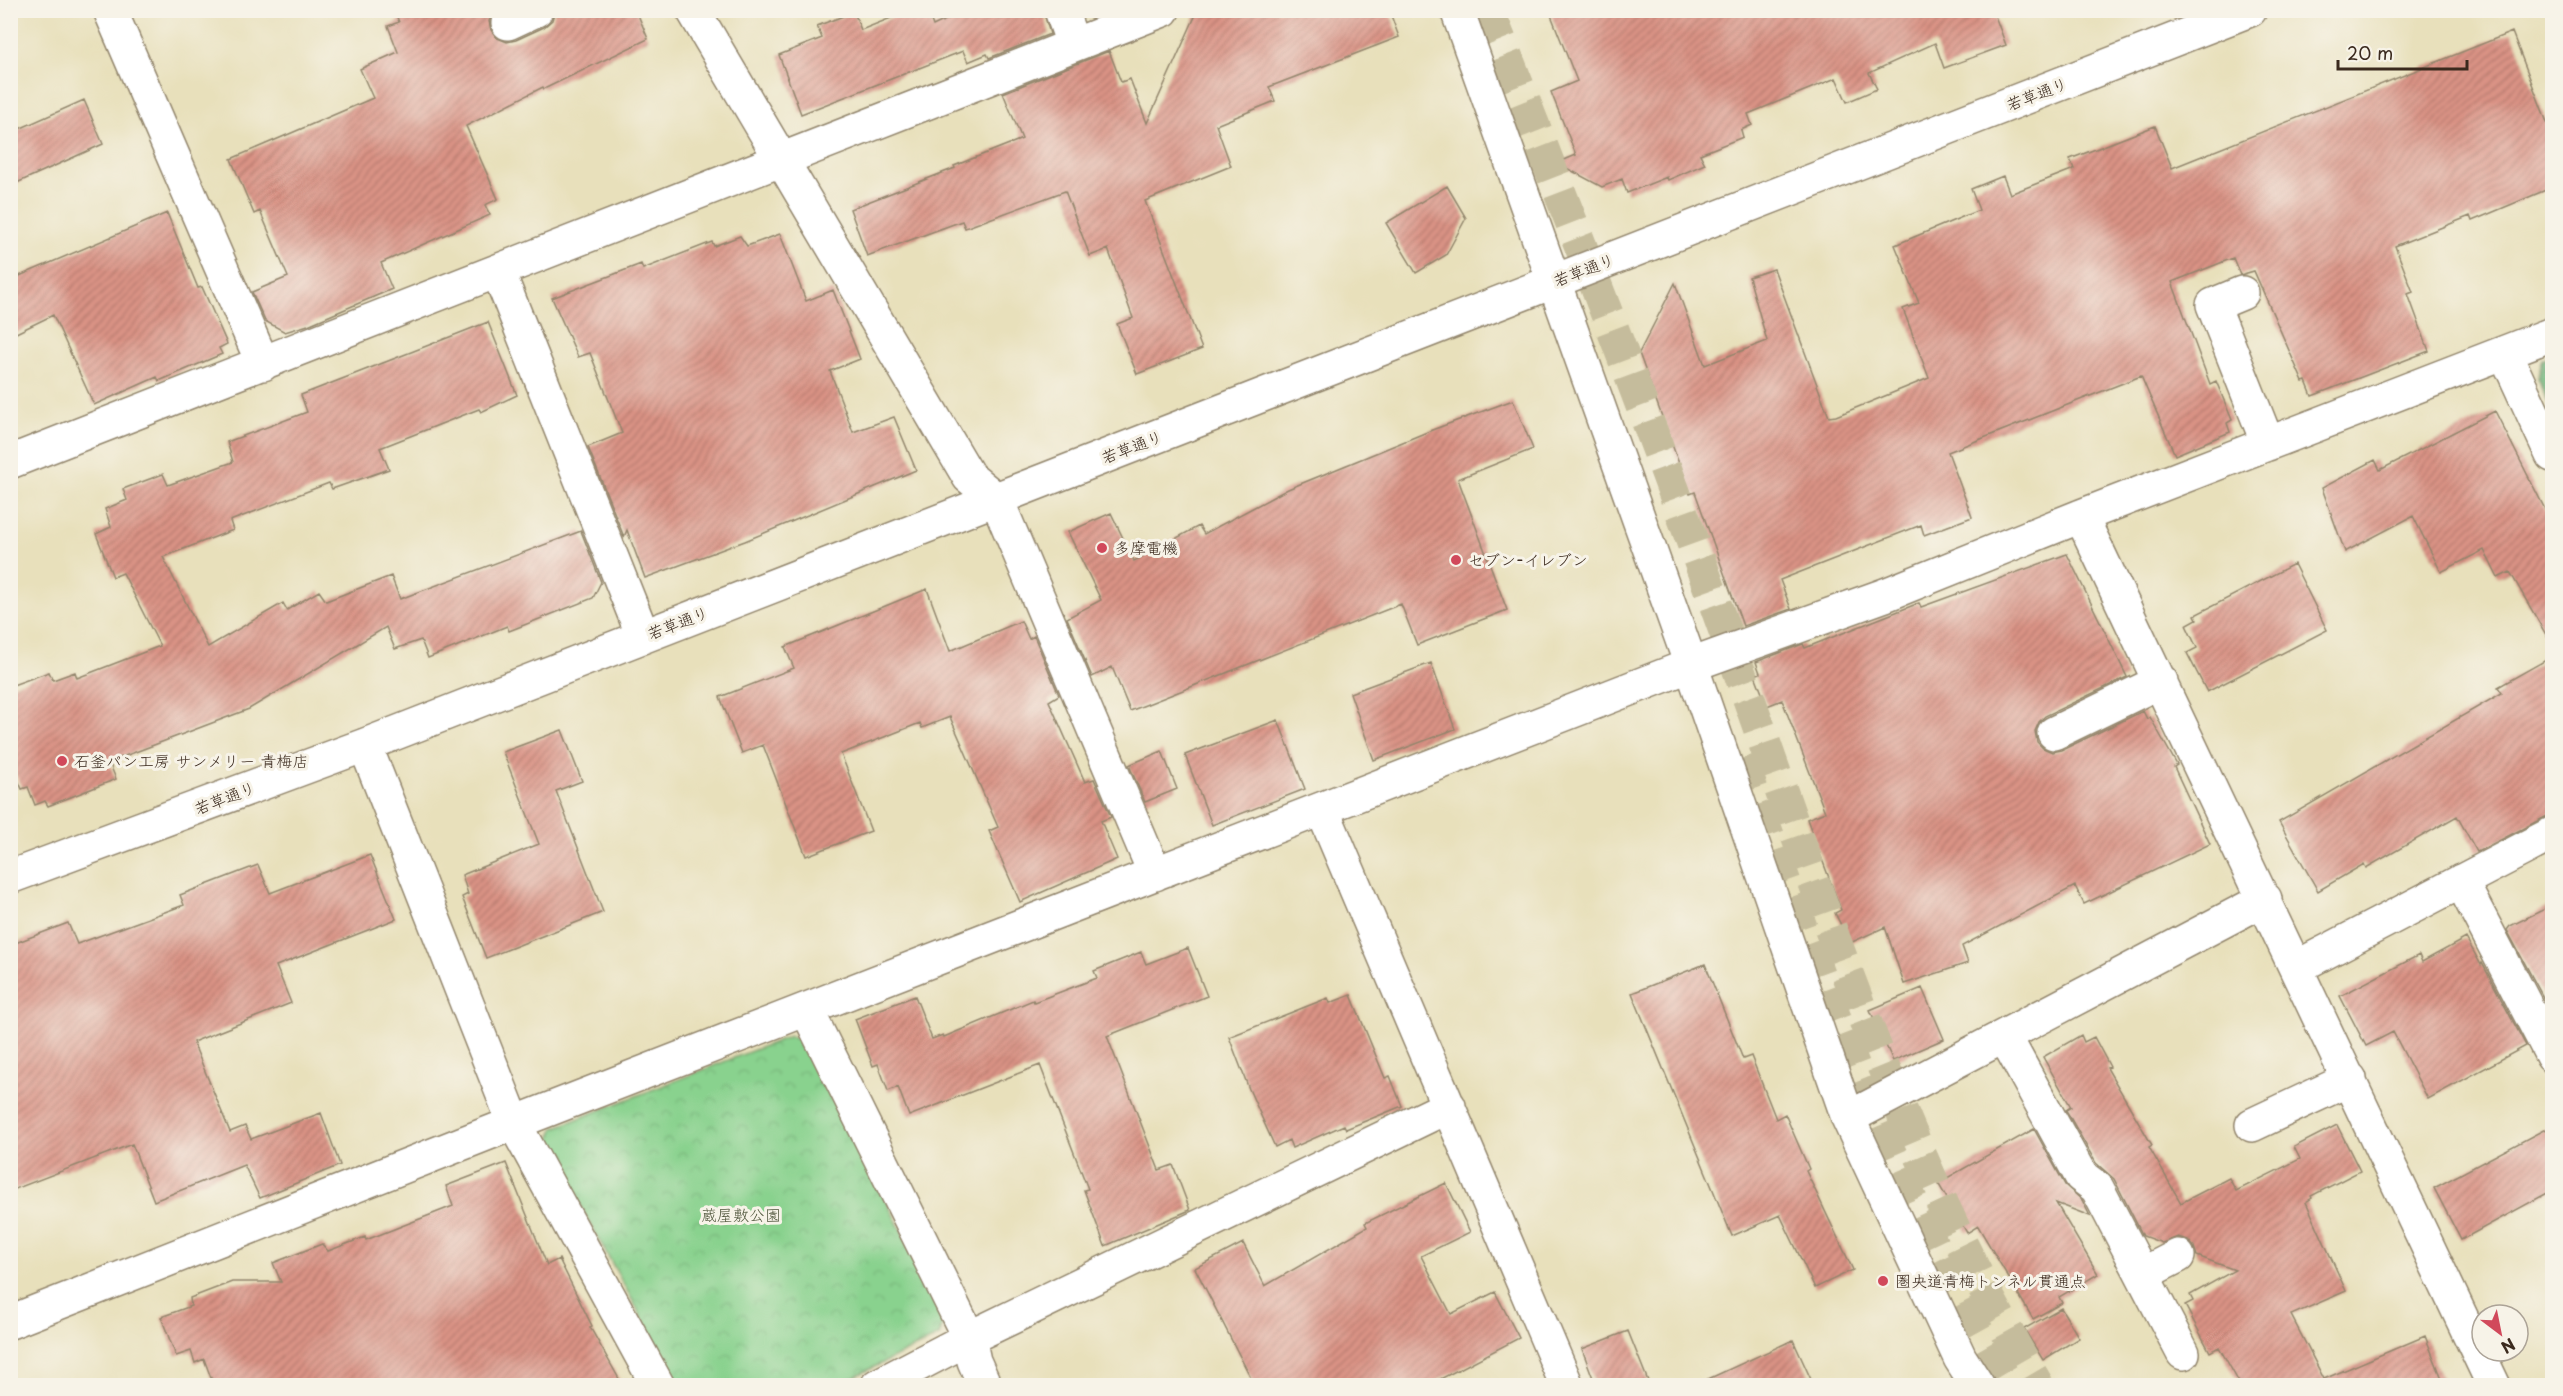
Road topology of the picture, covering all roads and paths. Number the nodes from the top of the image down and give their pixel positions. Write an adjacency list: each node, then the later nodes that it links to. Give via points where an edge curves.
1 (110, 10): 14 (street)
2 (693, 10): 8 (street)
3 (1061, 10): 7 (street)
4 (1163, 10): 7 (street)
5 (1457, 10): 10 (street)
6 (2250, 10): 10 (street, 若草通り)
7 (1073, 44): 8 (street)
8 (781, 161): 9 (street); 18 (street, via 969,477)
9 (498, 271): 14 (street); 20 (street)
10 (1553, 282): 18 (street, 若草通り); 21 (street)
11 (2242, 293): 15 (street, via 2213,305)
12 (2553, 334): 13 (street)
13 (2505, 353): 15 (street); 16 (street)
14 (263, 364): 17 (street)
15 (2268, 444): 19 (street)
16 (2553, 455)
17 (10, 462)
18 (997, 500): 20 (street, 若草通り); 27 (street)
19 (2081, 516): 21 (street, via 1885,595); 22 (street)
20 (643, 636): 24 (street, 若草通り)
21 (1691, 665): 25 (street); 37 (street)
22 (2161, 681): 23 (street); 30 (street)
23 (2054, 733)
24 (365, 745): 28 (street, 若草通り); 38 (street)
25 (1322, 809): 27 (street); 36 (street)
26 (2553, 834): 29 (street)
27 (1155, 874): 32 (street)
28 (10, 877)
29 (2461, 881): 31 (street); 34 (street)
30 (2265, 900): 31 (street); 33 (street)
31 (2297, 967): 35 (street)
32 (807, 1010): 38 (street); 43 (street)
33 (2006, 1037): 37 (street); 41 (street, via 2081,1176 2097,1188)
34 (2553, 1056)
35 (2350, 1079): 39 (street); 50 (street)
36 (1449, 1106): 43 (street); 48 (street)
37 (1848, 1118): 49 (street, via 1960,1358)
38 (514, 1123): 42 (street); 45 (street)
39 (2252, 1125)
40 (2178, 1256): 41 (street)
41 (2143, 1274): 44 (street)
42 (10, 1322)
43 (969, 1338): 46 (street); 47 (street)
44 (2183, 1353)
45 (658, 1386)
46 (877, 1386)
47 (985, 1386)
48 (1567, 1386)
49 (1978, 1386)
50 (2494, 1386)

